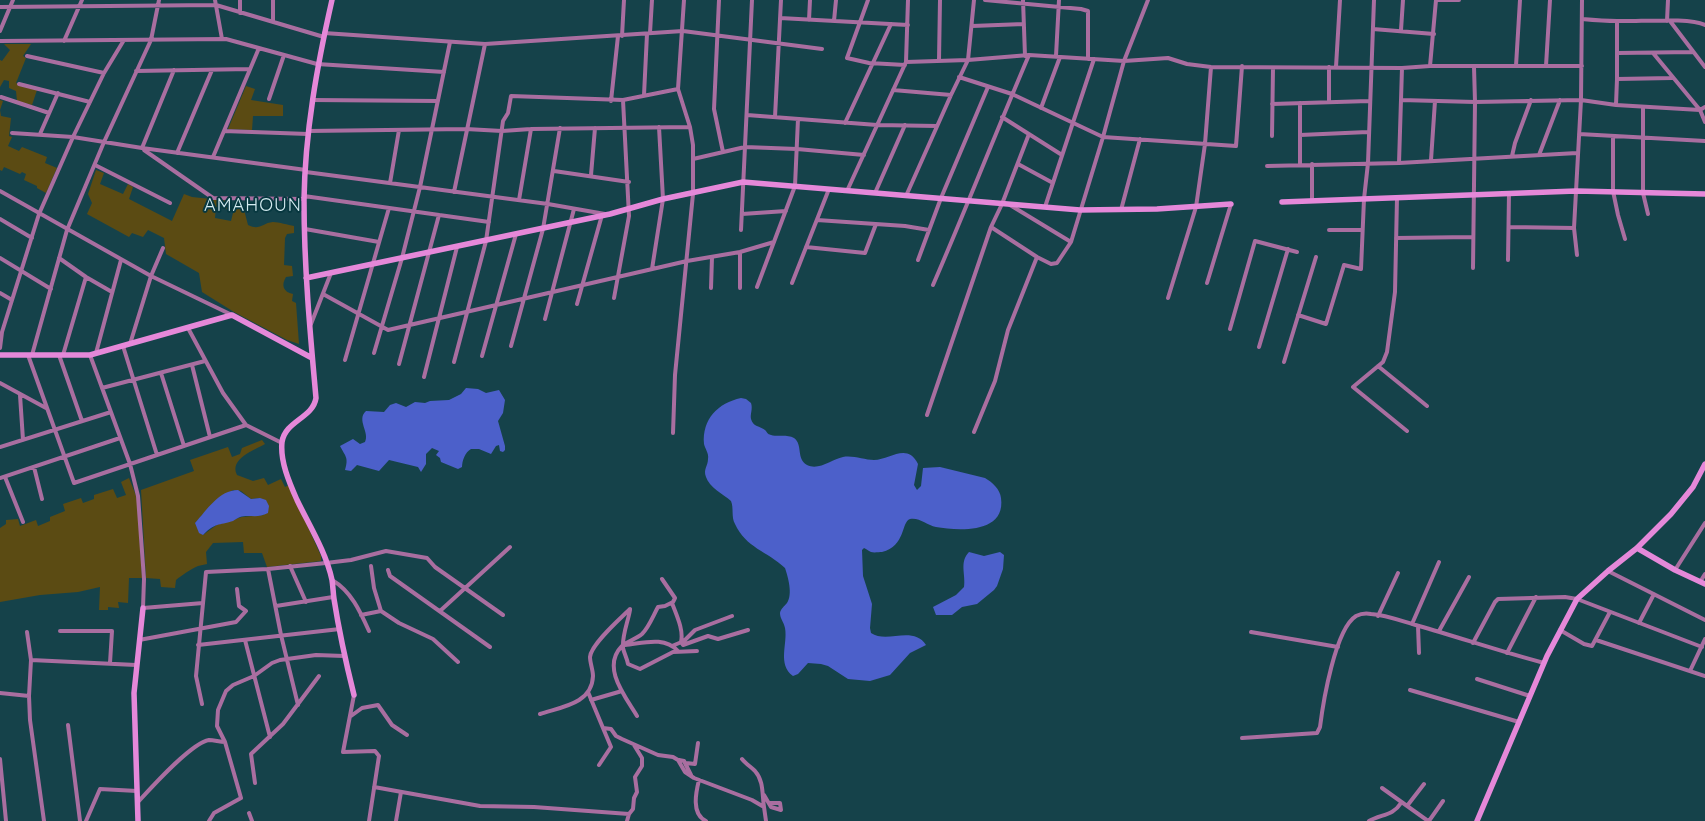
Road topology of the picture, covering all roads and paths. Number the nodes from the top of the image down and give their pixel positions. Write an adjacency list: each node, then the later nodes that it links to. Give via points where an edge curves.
1 (12, 0): 36 (street)
2 (49, 0): 37 (street)
3 (82, 0): 38 (street)
4 (159, 0): 34 (street)
5 (240, 0): 40 (street)
6 (273, 0): 47 (street)
7 (332, 0): 61 (street)
8 (624, 0): 62 (street)
9 (652, 0): 58 (street)
10 (684, 0): 57 (street)
11 (718, 0): 59 (street)
12 (752, 0): 64 (street)
13 (781, 0): 41 (street)
14 (810, 0): 43 (street)
15 (836, 0): 44 (street)
16 (868, 0): 48 (street)
17 (908, 0): 52 (street)
18 (940, 0): 83 (street)
19 (974, 0): 53 (street)
20 (985, 0): 33 (street)
21 (1059, 0): 39 (street)
22 (1148, 0): 85 (street)
23 (1340, 0): 95 (street)
24 (1374, 0): 54 (street)
25 (1404, 0): 55 (street)
26 (1437, 0): 27 (street); 60 (street)
27 (1459, 0)
28 (1520, 0): 91 (street)
29 (1550, 0): 92 (street)
30 (1582, 0): 42 (street)
31 (1668, 0): 46 (street)
32 (215, 2): 34 (street); 40 (street); 63 (street)
33 (1023, 2): 39 (street); 50 (street)
34 (158, 5): 38 (street); 66 (street)
35 (0, 6): 36 (street)
36 (10, 6): 37 (street); 56 (street)
37 (47, 6): 38 (street)
38 (80, 6): 67 (street)
39 (1059, 7): 80 (street); 81 (street, via 1088,11)
40 (240, 13): 47 (street)
41 (780, 18): 43 (street); 70 (street)
42 (1582, 19): 45 (street); 93 (street)
43 (809, 20): 44 (street)
44 (834, 21): 48 (street)
45 (1617, 21): 46 (street); 75 (street)
46 (1669, 21): 51 (street); 74 (street)
47 (273, 22): 61 (street)
48 (860, 22): 49 (street); 86 (street, via 847,58)
49 (891, 24): 52 (street); 86 (street)
50 (1024, 24): 53 (street); 78 (street)
51 (1705, 24)
52 (908, 25): 88 (street)
53 (972, 26): 84 (street)
54 (1373, 29): 55 (street); 96 (street)
55 (1401, 30): 60 (street)
56 (0, 31)
57 (683, 31): 58 (street); 59 (street); 113 (street)
58 (649, 34): 62 (street); 117 (street)
59 (717, 34): 64 (street); 182 (street, via 714,110)
60 (1434, 34): 90 (street)
61 (324, 35): 69 (street); 87 (street)
62 (620, 36): 71 (street); 122 (street)
63 (222, 39): 66 (street); 72 (street)
64 (750, 39): 70 (street); 142 (street)
65 (124, 40): 66 (street); 67 (street); 107 (street)
66 (151, 40): 105 (street)
67 (64, 41): 68 (street)
68 (1, 42)
69 (450, 42): 71 (street); 106 (street)
70 (778, 43): 73 (street); 143 (street)
71 (485, 44): 157 (street)
72 (259, 48): 77 (street); 102 (street)
73 (822, 50)
74 (1693, 52): 76 (street); 98 (street)
75 (1618, 53): 76 (street); 109 (street)
76 (1653, 53): 110 (street)
77 (284, 55): 87 (street); 120 (street)
78 (1027, 55): 80 (street); 84 (street); 116 (street)
79 (27, 56): 107 (street)
80 (1058, 56): 81 (street); 138 (street)
81 (1088, 59): 82 (street)
82 (1094, 59): 85 (street); 148 (street)
83 (939, 60): 84 (street); 88 (street)
84 (968, 60): 108 (street)
85 (1124, 61): 94 (street, via 1168,58); 173 (street)
86 (873, 63): 88 (street); 147 (street)
87 (317, 64): 106 (street); 121 (street)
88 (905, 64): 114 (street)
89 (1242, 66): 94 (street); 99 (street); 178 (street, via 1236,146)
90 (1430, 66): 97 (street); 101 (street)
91 (1516, 66): 92 (street); 97 (street)
92 (1546, 66): 93 (street)
93 (1582, 66): 127 (street)
94 (1211, 67): 178 (street)
95 (1336, 67): 96 (street); 100 (street)
96 (1370, 67): 101 (street); 129 (street)
97 (1474, 67): 133 (street)
98 (1705, 67)
99 (1273, 68): 100 (street); 135 (street)
100 (1329, 68): 132 (street)
101 (1402, 68): 124 (street)
102 (250, 69): 104 (street); 161 (street)
103 (174, 70): 104 (street); 105 (street); 180 (street)
104 (212, 70): 183 (street)
105 (136, 71): 177 (street)
106 (444, 72): 128 (street)
107 (104, 73): 131 (street)
108 (959, 78): 112 (street); 118 (street)
109 (1618, 78): 110 (street); 136 (street)
110 (1672, 78): 140 (street)
111 (19, 84): 115 (street)
112 (988, 87): 116 (street); 224 (street)
113 (678, 88): 117 (street); 153 (street)
114 (894, 90): 118 (street); 149 (street)
115 (58, 93): 131 (street); 141 (street)
116 (1012, 94): 138 (street); 144 (street)
117 (644, 95): 123 (street)
118 (951, 95): 151 (street)
119 (1, 97): 141 (street)
120 (269, 99)
121 (312, 100): 128 (street); 165 (street)
122 (611, 100): 123 (street); 162 (street, via 512,96)
123 (623, 100): 156 (street)
124 (1401, 100): 130 (street); 194 (street)
125 (1531, 100): 126 (street); 133 (street); 188 (street)
126 (1560, 100): 127 (street); 187 (street)
127 (1581, 100): 136 (street); 168 (street)
128 (438, 101): 160 (street)
129 (1369, 101): 132 (street); 163 (street)
130 (1435, 101): 133 (street); 192 (street)
131 (90, 102): 172 (street)
132 (1329, 102): 134 (street)
133 (1475, 102): 191 (street)
134 (1300, 103): 135 (street); 169 (street)
135 (1272, 104): 170 (street)
136 (1616, 105): 139 (street)
137 (1705, 107): 140 (street)
138 (1041, 108): 148 (street)
139 (1642, 108): 140 (street); 174 (street)
140 (1700, 110): 146 (street)
141 (49, 112): 166 (street)
142 (746, 115): 143 (street); 179 (street)
143 (775, 117): 145 (street)
144 (1002, 117): 167 (street); 229 (street)
145 (798, 119): 147 (street); 181 (street)
146 (1705, 122)
147 (845, 123): 149 (street)
148 (1073, 123): 173 (street); 186 (street)
149 (877, 125): 150 (street); 185 (street)
150 (905, 125): 151 (street); 215 (street)
151 (937, 126): 221 (street)
152 (659, 127): 153 (street); 156 (street); 226 (street)
153 (690, 127): 190 (street)
154 (560, 128): 155 (street); 158 (street); 201 (street)
155 (595, 128): 156 (street); 202 (street)
156 (626, 128): 203 (street)
157 (466, 129): 160 (street); 162 (street); 214 (street)
158 (531, 129): 162 (street); 228 (street)
159 (399, 130): 160 (street); 165 (street); 205 (street)
160 (432, 130): 208 (street)
161 (224, 131): 165 (street); 189 (street)
162 (502, 131): 223 (street)
163 (1368, 132): 169 (street); 193 (street)
164 (12, 133): 166 (street)
165 (308, 133): 200 (street)
166 (40, 134): 172 (street)
167 (1029, 134): 186 (street); 195 (street)
168 (1579, 134): 171 (street); 184 (street)
169 (1300, 135): 198 (street)
170 (1272, 136)
171 (1613, 136): 174 (street); 213 (street)
172 (73, 137): 177 (street); 245 (street)
173 (1103, 137): 175 (street); 241 (street)
174 (1642, 138): 176 (street); 217 (street)
175 (1140, 139): 178 (street); 242 (street)
176 (1705, 141)
177 (104, 142): 180 (street); 197 (street)
178 (1205, 144): 237 (street)
179 (745, 147): 181 (street); 182 (street); 204 (street)
180 (142, 148): 183 (street); 222 (street, via 213,198)
181 (797, 149): 185 (street); 207 (street)
182 (723, 152): 190 (street)
183 (177, 153): 189 (street)
184 (1577, 153): 187 (street); 212 (street)
185 (864, 155): 211 (street)
186 (1062, 155): 206 (street)
187 (1538, 155): 188 (street)
188 (1512, 156): 191 (street)
189 (213, 157): 200 (street)
190 (694, 159): 218 (street)
191 (1475, 159): 192 (street); 220 (street)
192 (1431, 160): 194 (street)
193 (1368, 163): 194 (street); 196 (street); 227 (street)
194 (1399, 163)
195 (1018, 164): 206 (street); 234 (street)
196 (1312, 164): 198 (street); 230 (street)
197 (95, 165): 231 (street); 260 (street)
198 (1300, 165): 199 (street)
199 (1267, 166)
200 (306, 171): 205 (street); 222 (street)
201 (554, 171): 202 (street); 233 (street)
202 (591, 175): 203 (street)
203 (629, 182): 239 (street)
204 (743, 182): 207 (street); 218 (street); 246 (street)
205 (390, 183): 208 (street)
206 (1053, 183): 236 (street)
207 (795, 186): 209 (street); 244 (street)
208 (420, 187): 214 (street); 243 (street)
209 (829, 189): 211 (street); 251 (street)
210 (0, 191): 245 (street)
211 (847, 191): 215 (street)
212 (1576, 191): 213 (street); 216 (street); 257 (street)
213 (1613, 191): 217 (street); 269 (street)
214 (454, 192): 223 (street)
215 (875, 193): 221 (street)
216 (1509, 193): 220 (street); 256 (street)
217 (1643, 193): 219 (street); 247 (street)
218 (693, 194): 226 (street); 291 (street)
219 (1705, 194)
220 (1473, 195): 225 (street); 266 (street)
221 (906, 196): 224 (street)
222 (304, 197): 238 (street); 258 (street)
223 (492, 197): 228 (street); 252 (street)
224 (940, 198): 229 (street); 262 (street)
225 (1397, 198): 227 (street); 268 (street)
226 (664, 199): 239 (street); 294 (street)
227 (1364, 199): 230 (street); 264 (street)
228 (519, 200): 233 (street)
229 (970, 201): 234 (street); 303 (street)
230 (1312, 201): 232 (street)
231 (170, 202)
232 (1282, 202)
233 (548, 204): 240 (street); 259 (street)
234 (1005, 204): 236 (street); 255 (street); 273 (street)
235 (1231, 204): 237 (street); 302 (street)
236 (1045, 207): 241 (street)
237 (1196, 207): 242 (street); 314 (street)
238 (389, 208): 243 (street); 271 (street)
239 (629, 208): 249 (street); 299 (street)
240 (574, 209): 249 (street); 253 (street)
241 (1080, 210): 242 (street); 273 (street)
242 (1121, 210)
243 (414, 211): 248 (street); 287 (street)
244 (786, 211): 246 (street); 272 (street)
245 (39, 214): 260 (street); 267 (street)
246 (742, 214): 261 (street)
247 (1648, 214)
248 (439, 215): 252 (street); 278 (street)
249 (602, 215): 253 (street); 304 (street)
250 (0, 219): 267 (street)
251 (817, 220): 254 (street); 275 (street)
252 (489, 222): 270 (street)
253 (571, 222): 259 (street); 311 (street)
254 (876, 224): 262 (street); 275 (street, via 865,253)
255 (991, 226): 283 (street); 359 (street)
256 (1509, 228): 257 (street); 290 (street)
257 (1574, 228): 281 (street)
258 (305, 229): 271 (street); 300 (street)
259 (543, 229): 265 (street); 315 (street)
260 (67, 230): 286 (street); 288 (street)
261 (741, 230)
262 (929, 230): 289 (street)
263 (1329, 230): 264 (street)
264 (1362, 230): 322 (street, via 1361,270 1344,265 1326,324)
265 (516, 234): 270 (street); 318 (street)
266 (1472, 237): 268 (street); 293 (street)
267 (32, 238): 295 (street)
268 (1396, 238): 349 (street, via 1395,292 1387,352)
269 (1625, 239)
270 (486, 240): 274 (street); 319 (street)
271 (379, 242): 292 (street)
272 (774, 242): 279 (street); 305 (street)
273 (1071, 242): 283 (street, via 1055,264)
274 (457, 247): 278 (street); 323 (street)
275 (806, 247): 301 (street)
276 (163, 248): 297 (street)
277 (1288, 250): 280 (street); 329 (street, via 1255,241); 334 (street)
278 (430, 252): 287 (street); 325 (street)
279 (740, 252): 282 (street); 307 (street)
280 (1297, 252)
281 (1577, 255)
282 (712, 257): 291 (street); 306 (street)
283 (1036, 257): 365 (street, via 1008,330 995,381)
284 (1316, 257): 322 (street)
285 (0, 258): 295 (street)
286 (59, 258): 298 (street); 308 (street)
287 (402, 258): 292 (street); 326 (street)
288 (121, 260): 297 (street); 310 (street)
289 (918, 260)
290 (1508, 260)
291 (687, 261): 294 (street); 364 (street)
292 (372, 264): 296 (street); 320 (street)
293 (1473, 268)
294 (652, 269): 299 (street)
295 (21, 271): 308 (street); 316 (street)
296 (331, 273): 300 (street); 312 (street)
297 (151, 276): 321 (street); 331 (street)
298 (86, 277): 310 (street); 340 (street)
299 (618, 277): 304 (street); 313 (street)
300 (306, 278): 328 (street)
301 (792, 283)
302 (1207, 283)
303 (933, 285)
304 (582, 286): 311 (street); 317 (street)
305 (757, 287)
306 (711, 288)
307 (740, 288)
308 (51, 289): 339 (street)
309 (0, 292): 316 (street)
310 (112, 292): 338 (street)
311 (552, 293): 315 (street); 324 (street)
312 (323, 294): 320 (street); 328 (street)
313 (614, 298)
314 (1168, 298)
315 (524, 299): 318 (street); 333 (street)
316 (12, 300): 330 (street)
317 (577, 304)
318 (496, 305): 319 (street); 341 (street)
319 (467, 312): 323 (street); 345 (street)
320 (358, 313): 326 (street); 343 (street)
321 (232, 315): 327 (street); 342 (street)
322 (1298, 315): 346 (street)
323 (438, 318): 325 (street); 351 (street)
324 (545, 320)
325 (410, 324): 326 (street, via 388,330); 347 (street)
326 (382, 326): 336 (street)
327 (188, 328): 331 (street); 344 (street)
328 (310, 328): 342 (street)
329 (1230, 329)
330 (1, 332): 335 (street)
331 (130, 344): 332 (street)
332 (123, 346): 338 (street); 352 (street)
333 (511, 346)
334 (1259, 347)
335 (0, 348)
336 (374, 353)
337 (0, 354): 339 (street)
338 (93, 354): 340 (street); 354 (street)
339 (30, 355): 340 (street); 357 (street)
340 (61, 355): 360 (street)
341 (482, 356)
342 (312, 358): 369 (street, via 315,402 286,432)
343 (345, 360)
344 (205, 361): 348 (street); 361 (street)
345 (454, 362)
346 (1284, 362)
347 (399, 364)
348 (192, 365): 350 (street); 366 (street)
349 (1378, 366): 356 (street); 363 (street, via 1353,387)
350 (161, 373): 352 (street); 370 (street)
351 (424, 377)
352 (134, 380): 354 (street); 372 (street)
353 (0, 383): 355 (street)
354 (102, 388): 358 (street)
355 (20, 395): 357 (street); 368 (street)
356 (1427, 406)
357 (47, 408): 362 (street)
358 (111, 412): 360 (street); 367 (street)
359 (927, 415)
360 (82, 421): 362 (street)
361 (246, 425): 366 (street); 369 (street)
362 (55, 430): 368 (street); 373 (street)
363 (1407, 431)
364 (673, 432)
365 (974, 432)
366 (210, 437): 370 (street)
367 (120, 438): 373 (street); 374 (street)
368 (24, 440): 371 (street)
369 (282, 443): 385 (street, via 289,481)
370 (184, 446): 372 (street)
371 (0, 448)
372 (157, 455): 374 (street)
373 (65, 457): 374 (street, via 74,483); 376 (street)
374 (130, 464): 408 (street, via 139,502)
375 (1705, 464): 383 (street, via 1681,502)
376 (34, 467): 377 (street); 379 (street)
377 (5, 477): 378 (street); 380 (street)
378 (0, 478)
379 (42, 498)
380 (23, 522)
381 (1705, 523): 390 (street)
382 (510, 547): 398 (street)
383 (1636, 548): 390 (street); 391 (street)
384 (1439, 562): 418 (street)
385 (326, 563): 386 (street); 396 (street); 398 (street, via 386,551 427,558)
386 (290, 566): 388 (street); 404 (street)
387 (371, 566): 409 (street)
388 (268, 569): 405 (street, via 206,572); 407 (street)
389 (388, 570): 410 (street, via 390,576)
390 (1675, 570): 397 (street)
391 (1608, 571): 400 (street); 403 (street)
392 (1398, 573): 415 (street)
393 (1705, 574): 397 (street)
394 (1469, 577): 426 (street)
395 (662, 579): 406 (street, via 675,598)
396 (332, 580): 401 (street); 412 (street, via 354,600)
397 (1703, 583)
398 (466, 588): 410 (street); 413 (street)
399 (237, 589): 420 (street, via 239,606 246,611 236,622)
400 (1654, 594): 416 (street); 417 (street)
401 (333, 597): 404 (street); 421 (street)
402 (1536, 597): 403 (street); 435 (street, via 1498,598); 444 (street)
403 (1577, 599): 411 (street); 423 (street)
404 (306, 602): 407 (street)
405 (202, 603): 408 (street); 420 (street)
406 (672, 603): 434 (street); 437 (street, via 658,607 642,634)
407 (276, 606): 429 (street)
408 (143, 608): 431 (street)
409 (382, 611): 412 (street); 449 (street, via 433,639)
410 (440, 611): 439 (street)
411 (1610, 612): 417 (street); 433 (street)
412 (361, 615): 425 (street)
413 (503, 615)
414 (732, 616): 434 (street, via 695,630)
415 (1378, 616): 418 (street); 440 (street, via 1357,616 1345,629)
416 (1705, 620)
417 (1639, 623): 441 (street)
418 (1412, 624): 419 (street)
419 (1418, 626): 426 (street); 445 (street)
420 (202, 628): 431 (street); 436 (street)
421 (340, 629): 429 (street); 446 (street)
422 (748, 630): 434 (street, via 718,640 708,636 683,645)
423 (1560, 630): 433 (street, via 1590,646); 451 (street)
424 (60, 631): 450 (street, via 112,631)
425 (369, 631)
426 (1439, 631): 435 (street)
427 (27, 632): 448 (street)
428 (1251, 632): 440 (street)
429 (281, 635): 432 (street); 447 (street)
430 (1705, 639): 441 (street)
431 (139, 640): 452 (street)
432 (245, 640): 436 (street); 454 (street)
433 (1596, 640): 453 (street)
434 (681, 642): 438 (street)
435 (1474, 643): 444 (street)
436 (198, 645): 466 (street, via 196,676)
437 (623, 646): 438 (street, via 664,642); 442 (street, via 628,664 640,669); 459 (street, via 615,656 614,668); 460 (street, via 630,609 590,656 593,678)
438 (672, 646): 442 (street)
439 (490, 647)
440 (1338, 647): 476 (street, via 1317,733)
441 (1702, 647): 453 (street)
442 (678, 651): 443 (street)
443 (697, 651)
444 (1507, 653): 451 (street)
445 (1419, 654)
446 (344, 656): 447 (street); 462 (street)
447 (286, 658): 454 (street, via 272,663); 467 (street)
448 (31, 660): 450 (street); 463 (street)
449 (458, 662)
450 (110, 663): 452 (street)
451 (1544, 663): 464 (street)
452 (136, 665): 491 (street)
453 (1690, 671): 456 (street)
454 (254, 676): 475 (street); 477 (street, via 234,685 221,700 217,726)
455 (319, 676): 467 (street)
456 (1705, 676)
457 (1477, 679): 464 (street)
458 (1410, 690): 471 (street)
459 (622, 691): 465 (street); 470 (street)
460 (588, 692): 465 (street); 468 (street, via 579,702)
461 (0, 693): 463 (street)
462 (354, 695): 469 (street)
463 (29, 696): 503 (street)
464 (1530, 696): 471 (street)
465 (591, 700): 473 (street)
466 (202, 704)
467 (298, 705): 475 (street)
468 (540, 714)
469 (351, 716): 474 (street, via 362,708 378,705 392,725); 489 (street, via 343,752 375,751 379,756)
470 (637, 716)
471 (1519, 722): 516 (street)
472 (68, 725): 504 (street)
473 (603, 728): 479 (street, via 611,729 616,736); 484 (street, via 611,747)
474 (407, 734)
475 (270, 737): 487 (street, via 251,754)
476 (1242, 738)
477 (225, 742): 495 (street, via 209,740 201,744); 507 (street, via 242,798 214,814)
478 (698, 743): 483 (street, via 694,764)
479 (634, 744): 482 (street); 501 (street, via 642,758 642,766 635,777 636,792)
480 (0, 759): 502 (street)
481 (742, 759): 493 (street, via 755,771)
482 (678, 760): 483 (street); 485 (street)
483 (686, 764): 485 (street)
484 (599, 765)
485 (692, 777): 486 (street)
486 (699, 780): 499 (street); 512 (street, via 696,807 701,819)
487 (254, 783)
488 (1424, 784): 498 (street)
489 (374, 787): 492 (street); 509 (street)
490 (1382, 788): 497 (street)
491 (137, 791): 495 (street); 505 (street, via 100,789)
492 (401, 792): 501 (street, via 480,806); 510 (street)
493 (764, 795): 496 (street); 499 (street)
494 (1443, 801): 515 (street)
495 (137, 802): 506 (street)
496 (770, 803)
497 (1401, 803): 498 (street); 514 (street, via 1392,813)
498 (1407, 806): 515 (street)
499 (764, 807): 513 (street)
500 (249, 813): 508 (street)
501 (629, 814): 511 (street)
502 (6, 821)
503 (44, 821)
504 (80, 821)
505 (86, 821)
506 (138, 821)
507 (209, 821)
508 (252, 821)
509 (369, 821)
510 (396, 821)
511 (627, 821)
512 (706, 821)
513 (766, 821)
514 (1369, 821)
515 (1428, 821)
516 (1477, 821)

